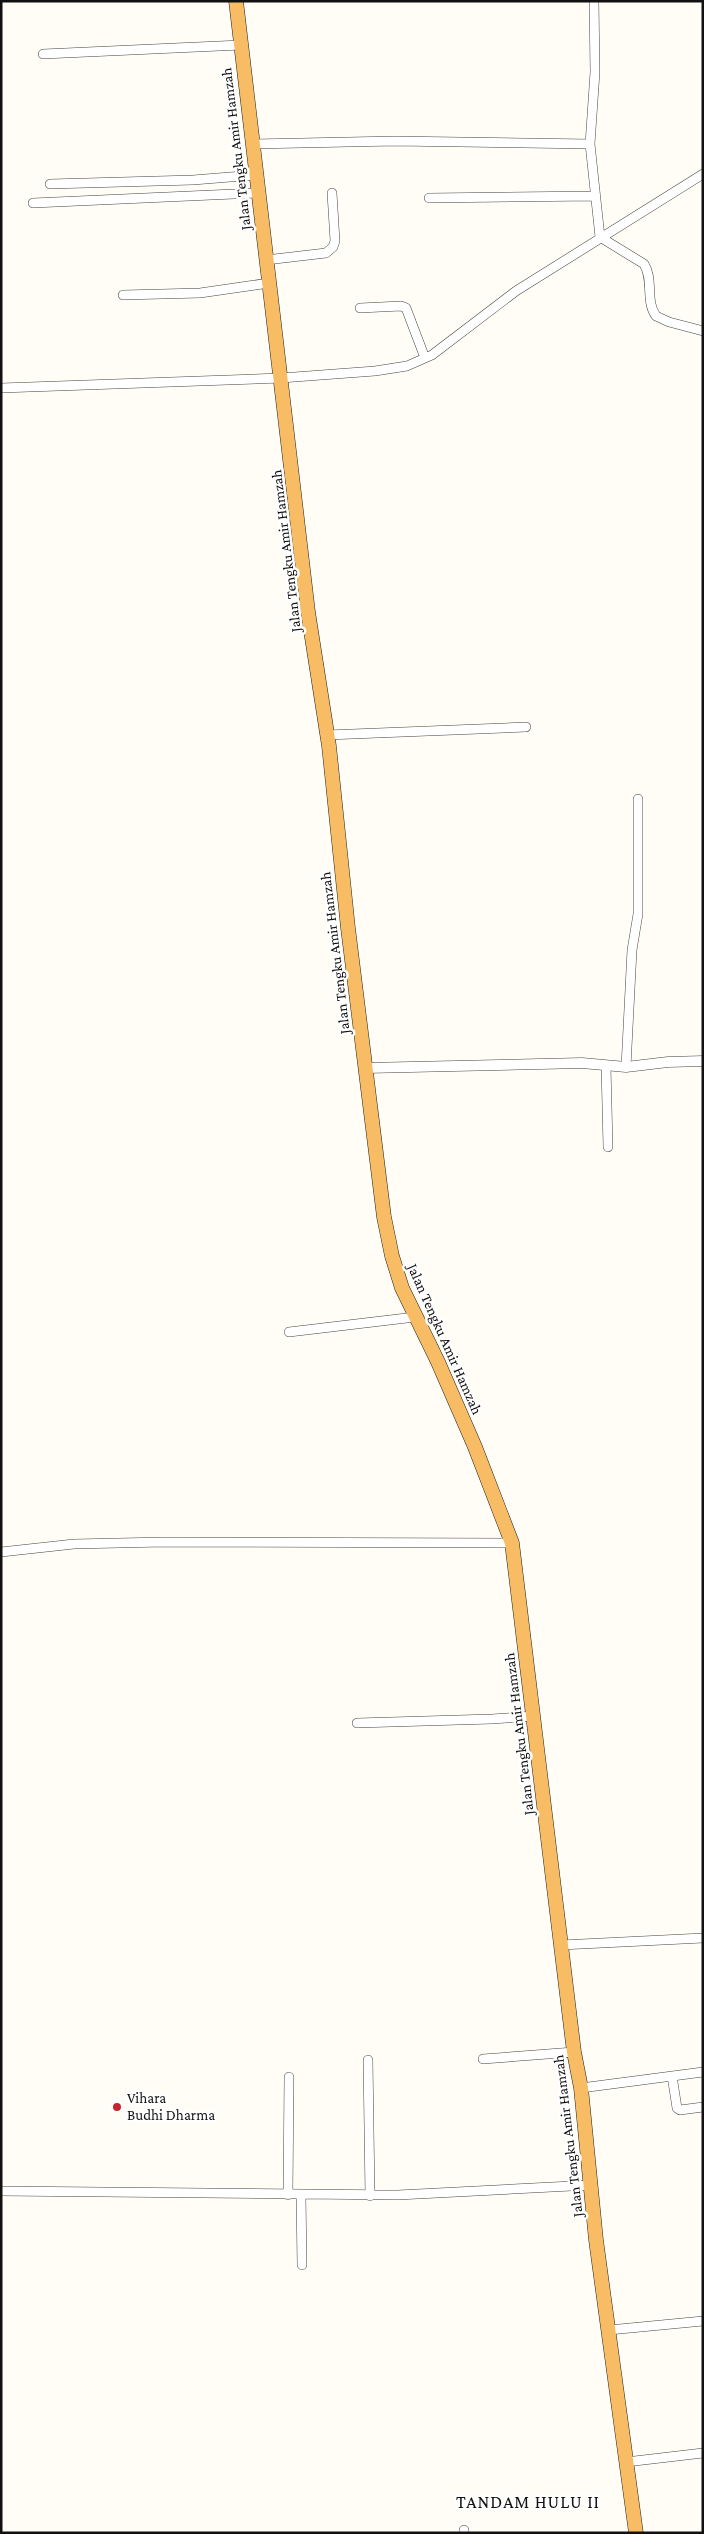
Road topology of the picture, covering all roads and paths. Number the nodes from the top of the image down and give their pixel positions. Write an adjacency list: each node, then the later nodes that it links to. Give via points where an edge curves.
1 (236, 1): 3 (highway, Jalan Tengku Amir Hamzah)
2 (594, 1): 6 (street, via 595,72)
3 (241, 45): 4 (street); 5 (highway, Jalan Tengku Amir Hamzah)
4 (44, 54)
5 (252, 144): 6 (street, via 395,141); 7 (highway, Jalan Tengku Amir Hamzah)
6 (590, 144): 12 (street)
7 (256, 174): 9 (street, via 174,181); 10 (highway, Jalan Tengku Amir Hamzah)
8 (703, 174): 15 (street)
9 (50, 184)
10 (258, 193): 14 (street); 16 (highway, Jalan Tengku Amir Hamzah)
11 (332, 193): 16 (street, via 333,247 326,253)
12 (594, 196): 13 (street); 15 (street)
13 (429, 198)
14 (34, 203)
15 (600, 237): 20 (street, via 644,264 656,316); 21 (street, via 516,291)
16 (266, 260): 17 (highway, Jalan Tengku Amir Hamzah)
17 (269, 284): 18 (street, via 200,293); 22 (highway, Jalan Tengku Amir Hamzah)
18 (123, 295)
19 (360, 308): 21 (street, via 406,308)
20 (703, 330)
21 (429, 356): 22 (street, via 393,369)
22 (281, 378): 23 (street); 25 (highway, Jalan Tengku Amir Hamzah, via 308,612)
23 (1, 388)
24 (526, 727): 25 (street)
25 (327, 735): 30 (highway, Jalan Tengku Amir Hamzah)
26 (638, 799): 29 (street, via 638,914 632,950)
27 (703, 1061): 29 (street)
28 (606, 1066): 29 (street); 30 (street, via 582,1063); 31 (street)
29 (626, 1067)
30 (366, 1068): 32 (highway, Jalan Tengku Amir Hamzah, via 388,1237 397,1274)
31 (608, 1146)
32 (415, 1317): 33 (street); 34 (highway, Jalan Tengku Amir Hamzah, via 475,1447)
33 (289, 1332)
34 (512, 1544): 35 (street, via 163,1542 74,1544); 36 (highway, Jalan Tengku Amir Hamzah)
35 (1, 1552)
36 (534, 1716): 37 (street); 39 (highway, Jalan Tengku Amir Hamzah)
37 (357, 1722)
38 (703, 1938): 39 (street)
39 (561, 1945): 40 (highway, Jalan Tengku Amir Hamzah)
40 (574, 2052): 41 (street); 46 (highway, Jalan Tengku Amir Hamzah)
41 (483, 2059)
42 (368, 2060): 52 (street)
43 (703, 2072): 44 (street)
44 (672, 2076): 46 (street); 47 (street, via 677,2108)
45 (289, 2077): 50 (street)
46 (581, 2088): 48 (highway, Jalan Tengku Amir Hamzah)
47 (703, 2107)
48 (590, 2185): 52 (street); 55 (highway, Jalan Tengku Amir Hamzah)
49 (1, 2192): 50 (street)
50 (288, 2195): 51 (street)
51 (301, 2196): 52 (street); 53 (street)
52 (370, 2196)
53 (302, 2265)
54 (703, 2321): 55 (street)
55 (609, 2330): 57 (highway, Jalan Tengku Amir Hamzah)
56 (703, 2453): 57 (street)
57 (626, 2462): 58 (highway, Jalan Tengku Amir Hamzah)
58 (636, 2533)

